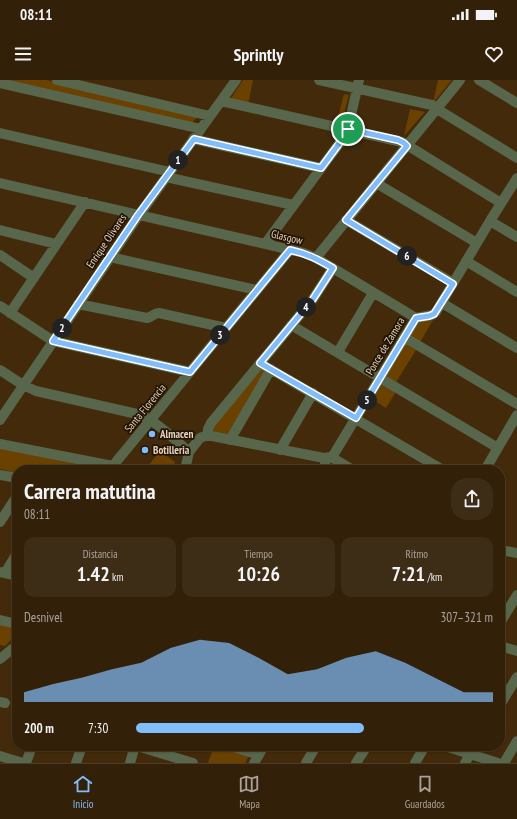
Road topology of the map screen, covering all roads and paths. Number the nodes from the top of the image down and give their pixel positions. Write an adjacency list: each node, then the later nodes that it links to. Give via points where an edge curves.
1 (57, 80): 11 (street)
2 (236, 80): 8 (street, Enrique Olivares)
3 (319, 80): 7 (street)
4 (460, 80): 10 (street)
5 (479, 80): 9 (street)
6 (0, 82): 12 (street)
7 (358, 84): 10 (street, via 432,105); 13 (street)
8 (221, 101): 11 (street, Enrique Olivares); 13 (street)
9 (517, 103)
10 (436, 109): 16 (street); 17 (street)
11 (210, 116): 12 (street, Enrique Olivares)
12 (201, 129): 15 (street, Enrique Olivares)
13 (348, 129): 16 (street, via 398,140); 18 (street)
14 (0, 132): 19 (street)
15 (194, 139): 18 (street); 19 (street, Enrique Olivares)
16 (407, 146): 22 (street); 24 (street)
17 (517, 158)
18 (321, 168): 25 (street)
19 (168, 174): 25 (street); 26 (street, Enrique Olivares)
20 (517, 178): 24 (street, Ponce de Zamora)
21 (0, 183): 23 (street, Glasgow)
22 (376, 184): 27 (street); 31 (street)
23 (85, 202): 26 (street, Glasgow); 32 (street)
24 (501, 203): 28 (street, Ponce de Zamora)
25 (294, 205): 33 (street)
26 (138, 215): 33 (street, Glasgow); 36 (street, Enrique Olivares)
27 (346, 220): 37 (street); 41 (street)
28 (490, 221): 30 (street); 31 (street, Ponce de Zamora)
29 (0, 230): 32 (street)
30 (517, 237)
31 (477, 243): 38 (street, Ponce de Zamora)
32 (56, 244): 40 (street)
33 (265, 244): 34 (street, Glasgow)
34 (290, 250): 37 (street, Glasgow); 42 (street, Santa Florencia)
35 (0, 255): 40 (street)
36 (110, 257): 42 (street); 46 (street, Enrique Olivares)
37 (316, 258): 39 (street, Glasgow)
38 (466, 261): 41 (street, Ponce de Zamora); 44 (street)
39 (333, 268): 43 (street, Glasgow); 50 (street, via 313,299)
40 (34, 278): 48 (street)
41 (453, 284): 45 (street, Ponce de Zamora)
42 (257, 290): 51 (street, Santa Florencia)
43 (373, 292): 49 (street, Glasgow); 55 (street)
44 (517, 292)
45 (442, 303): 49 (street, Ponce de Zamora, via 434,314); 54 (street)
46 (78, 304): 51 (street, via 147,318 159,313); 53 (street, Enrique Olivares)
47 (0, 306): 48 (street)
48 (10, 313): 53 (street)
49 (416, 318): 52 (street, Ponce de Zamora)
50 (291, 325): 55 (street); 56 (street)
51 (226, 328): 59 (street, Santa Florencia)
52 (404, 337): 60 (street, Ponce de Zamora); 63 (street)
53 (53, 341): 59 (street); 61 (street, Enrique Olivares)
54 (517, 348)
55 (338, 352): 60 (street)
56 (260, 363): 57 (street); 68 (street, via 211,423)
57 (271, 369): 62 (street); 69 (street)
58 (0, 370): 61 (street)
59 (190, 372): 67 (street, Santa Florencia)
60 (380, 378): 65 (street, Ponce de Zamora); 71 (street)
61 (23, 386): 66 (street, Enrique Olivares); 67 (street, via 137,414)
62 (313, 393): 65 (street); 72 (street)
63 (517, 404)
64 (517, 415): 71 (street)
65 (356, 418): 74 (street, Ponce de Zamora); 80 (street)
66 (0, 420)
67 (150, 420): 73 (street); 76 (street, Santa Florencia)
68 (208, 436): 69 (street); 73 (street, via 202,436)
69 (230, 440): 72 (street)
70 (0, 444): 75 (street)
71 (498, 448): 81 (street)
72 (280, 450): 74 (street)
73 (189, 452): 77 (street)
74 (329, 458): 78 (street); 79 (street)
75 (98, 465)
76 (114, 465)
77 (187, 465)
78 (326, 465)
79 (343, 465)
80 (435, 465)
81 (488, 465)
82 (0, 475): 83 (street)
83 (12, 477)
84 (12, 504): 85 (street)
85 (0, 522)
86 (505, 551): 87 (street)
87 (517, 553)
88 (12, 559): 89 (street)
89 (2, 572): 90 (street)
90 (12, 575)
91 (517, 594): 92 (street)
92 (505, 606)
93 (0, 620): 94 (street)
94 (12, 623)
95 (505, 647): 96 (street)
96 (517, 651)
97 (9, 652): 98 (street)
98 (0, 659)
99 (517, 677): 100 (street)
100 (505, 697)
101 (517, 741): 124 (street)
102 (30, 751): 115 (street)
103 (80, 751): 116 (street)
104 (134, 751): 117 (street)
105 (153, 751): 118 (street)
106 (240, 751): 113 (street)
107 (313, 751): 119 (street)
108 (364, 751): 120 (street)
109 (422, 751): 121 (street)
110 (472, 751): 122 (street)
111 (475, 751): 123 (street)
112 (0, 756): 114 (street)
113 (256, 759)
114 (23, 763)
115 (26, 763)
116 (76, 763)
117 (130, 763)
118 (193, 763)
119 (306, 763)
120 (356, 763)
121 (415, 763)
122 (465, 763)
123 (498, 763)
124 (504, 763)

